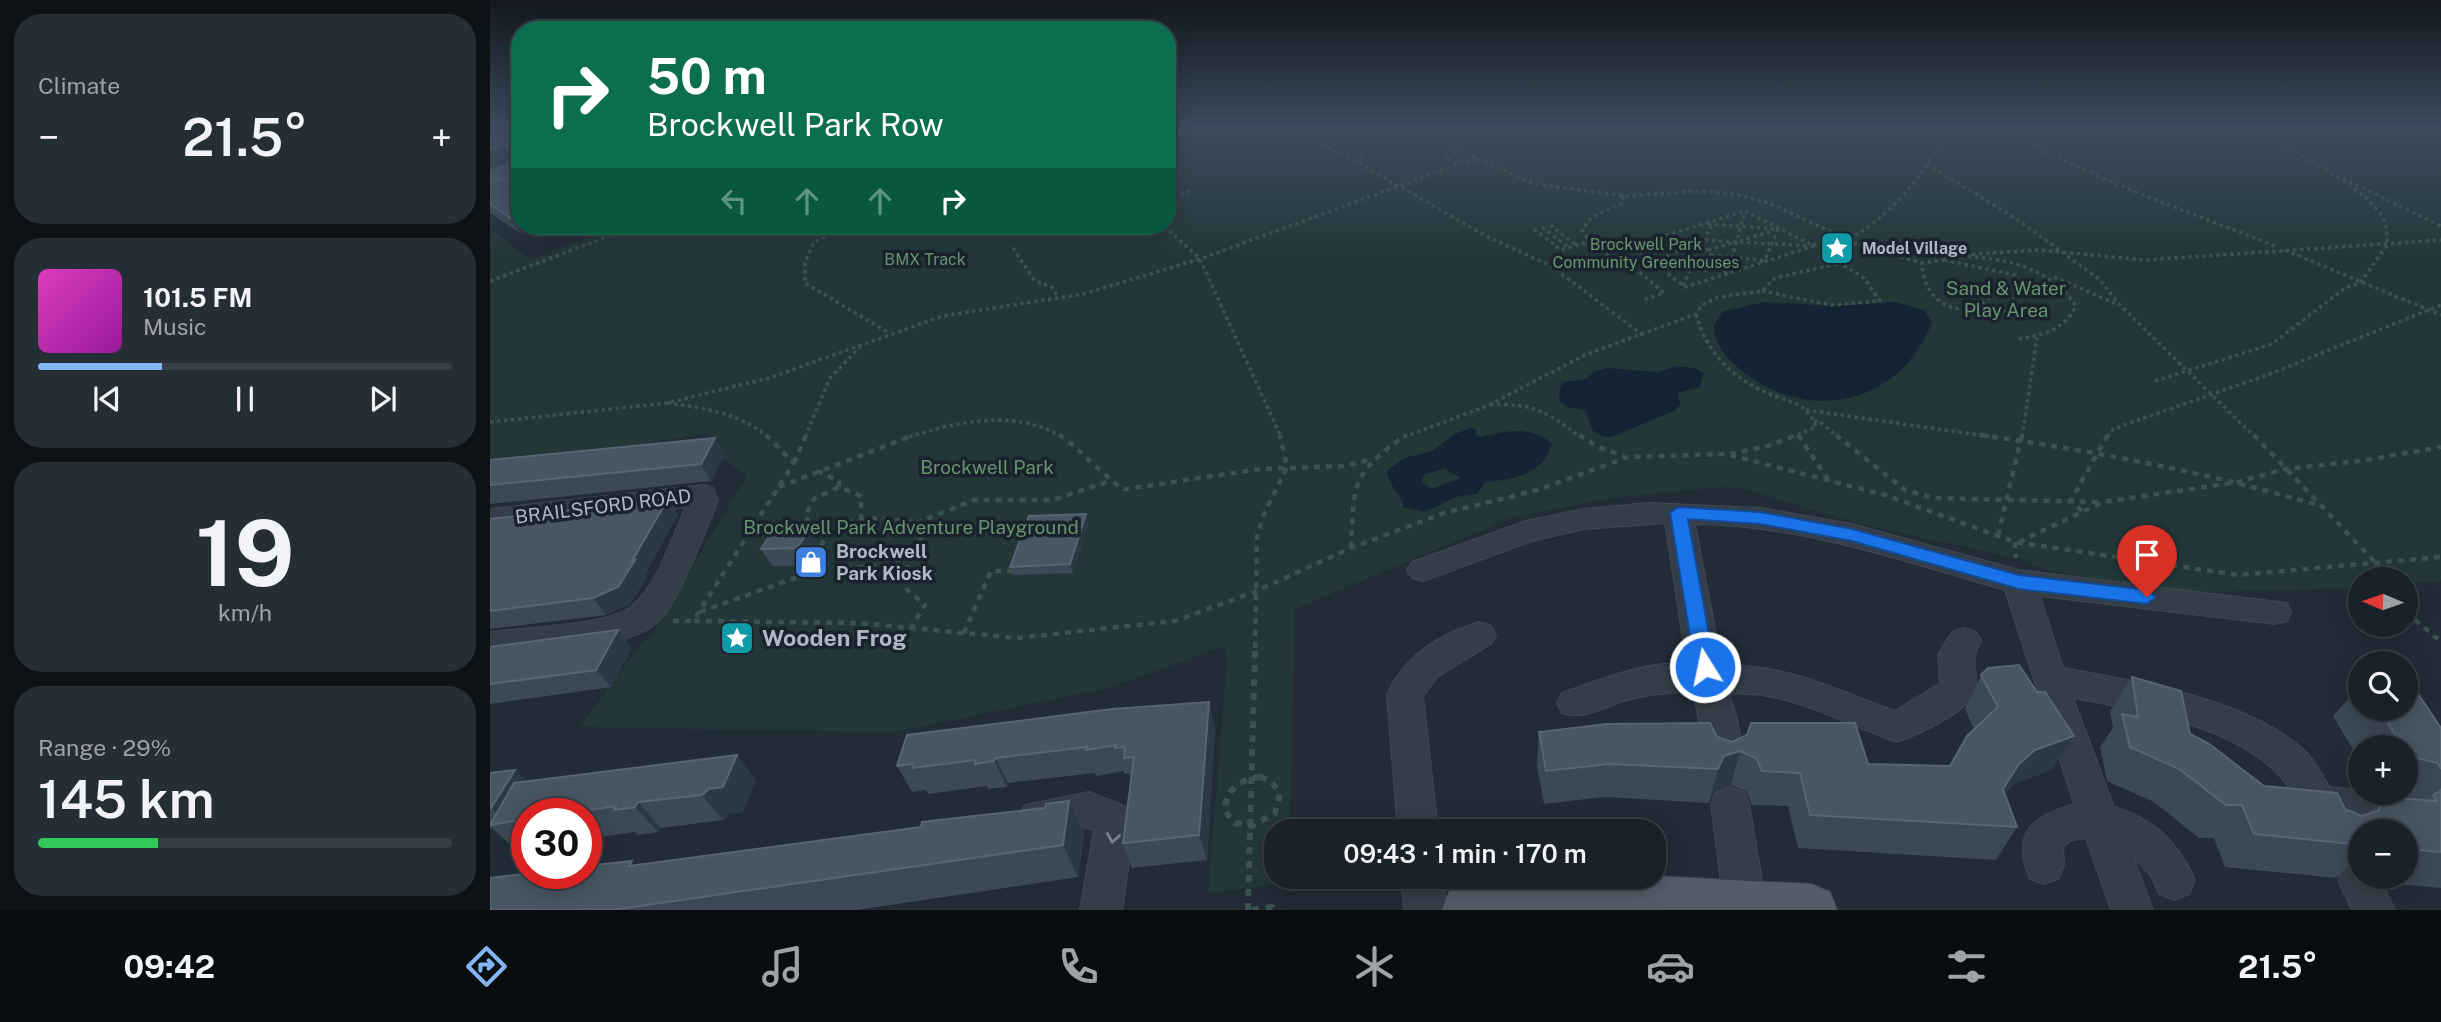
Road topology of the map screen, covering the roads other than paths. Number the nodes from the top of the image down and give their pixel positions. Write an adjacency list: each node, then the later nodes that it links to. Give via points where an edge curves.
1 (511, 171): 2 (main road)
2 (490, 178)
3 (1678, 513): 5 (street, via 1584,519 1526,532); 6 (street, via 1760,518 1852,535); 12 (street)
4 (490, 519): 10 (street, BRAILSFORD ROAD, via 703,495 654,600 640,618 619,627)
5 (1423, 570)
6 (2019, 582): 7 (street); 11 (street)
7 (2276, 612)
8 (1479, 635): 17 (street, via 1419,671 1408,684 1405,696)
9 (1964, 641): 12 (street, via 1955,655 1958,689 1937,706 1896,727 1777,683 1749,678)
10 (490, 645)
11 (2050, 680): 16 (street, via 2099,688 2239,727 2262,738 2293,764 2324,816); 19 (street)
12 (1707, 681): 13 (street, via 1674,677); 14 (street, via 1717,711)
13 (1575, 703)
14 (1722, 757)
15 (1730, 804): 23 (street)
16 (2389, 811)
17 (1417, 819)
18 (1006, 822): 24 (street, one-way to 24, via 1089,810 1115,821)
19 (2100, 823): 20 (street, via 2081,821 2050,831 2043,839); 21 (street, via 2122,827 2147,840 2160,853); 28 (street)
20 (2044, 864)
21 (2174, 880)
22 (1423, 889): 25 (street)
23 (1745, 905): 26 (main road, via 1586,899); 27 (main road)
24 (1101, 910)
25 (1425, 910)
26 (1468, 910)
27 (1811, 910)
28 (2132, 910)

